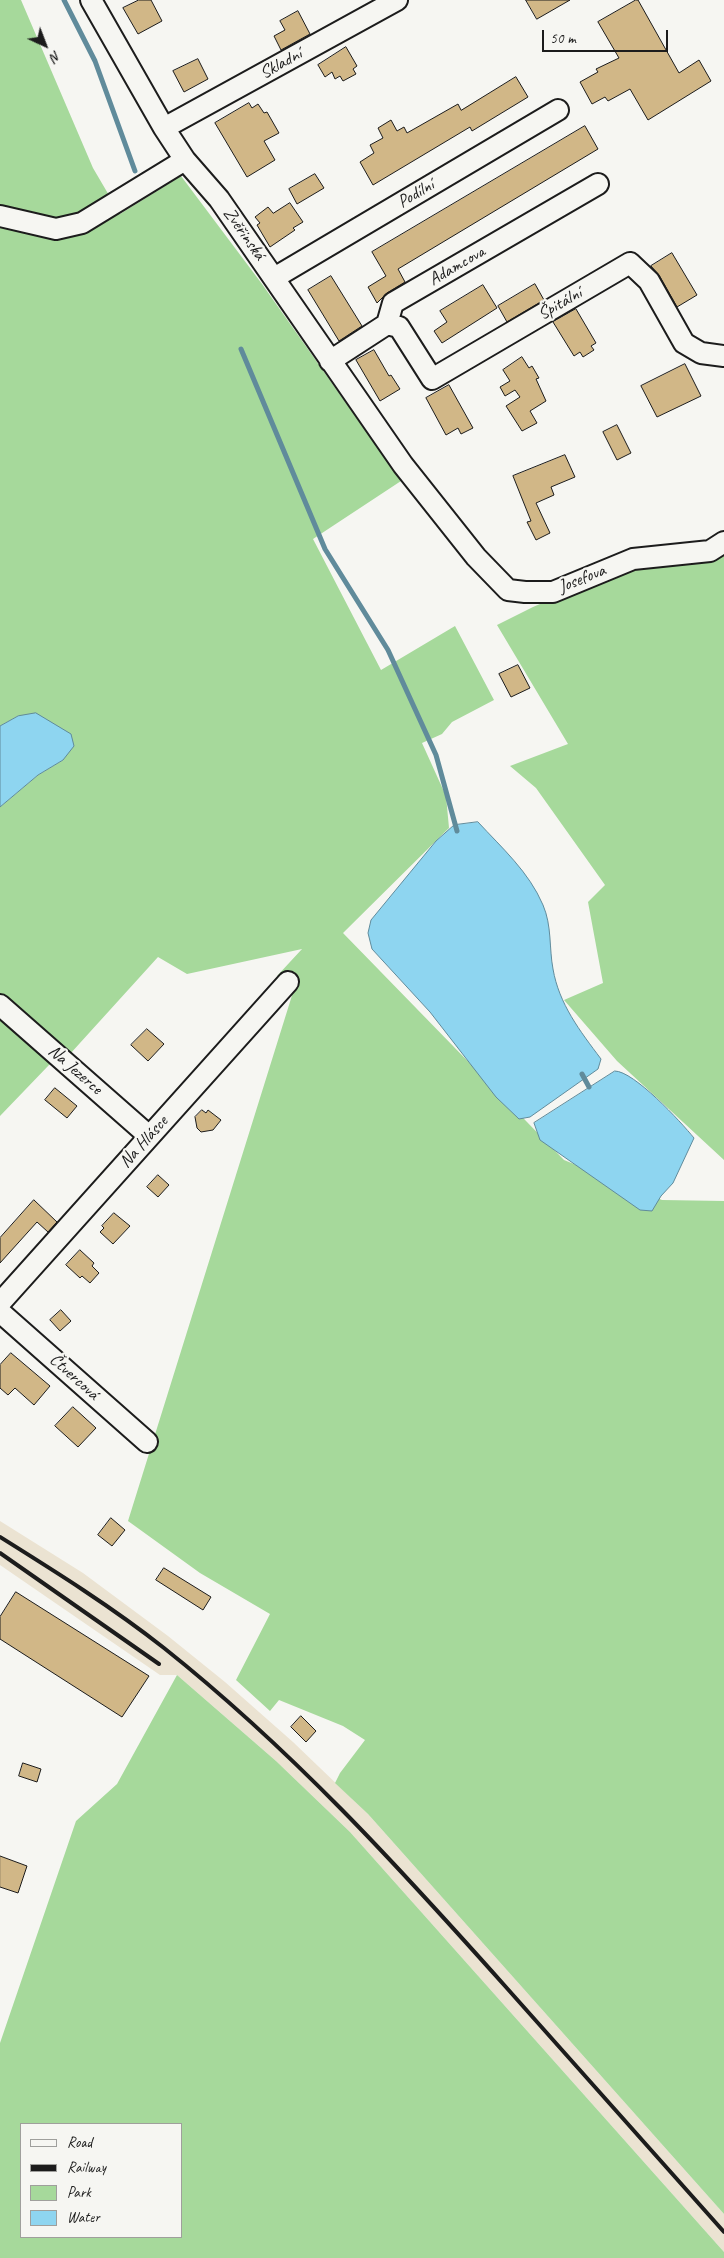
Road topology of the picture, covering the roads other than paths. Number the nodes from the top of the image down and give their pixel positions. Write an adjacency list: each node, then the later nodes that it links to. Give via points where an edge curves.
1 (91, 0): 4 (street, Zvěřinská)
2 (398, 0): 4 (street, Skladní)
3 (558, 110): 8 (street, Podílní)
4 (164, 128): 5 (street, Zvěřinská)
5 (185, 160): 7 (street, via 82,223 56,229); 8 (street, Zvěřinská, via 219,199)
6 (598, 184): 9 (street, Adamcova, via 393,304)
7 (0, 216)
8 (274, 278): 11 (street, Zvěřinská)
9 (387, 324): 10 (street, Špitální, via 399,327 432,379 630,263 649,280 684,343 701,353); 11 (street)
10 (724, 356)
11 (330, 361): 12 (street, Zvěřinská)
12 (403, 465): 13 (street, Josefova, via 476,557 508,590 553,592 633,559 710,551)
13 (724, 542)
14 (288, 982): 16 (street, Na Hlásce)
15 (0, 1005): 16 (street, Na Jezerce)
16 (149, 1136): 17 (street, Na Hlásce)
17 (0, 1303)
18 (0, 1312): 19 (street, Čtvercová)
19 (147, 1442)

